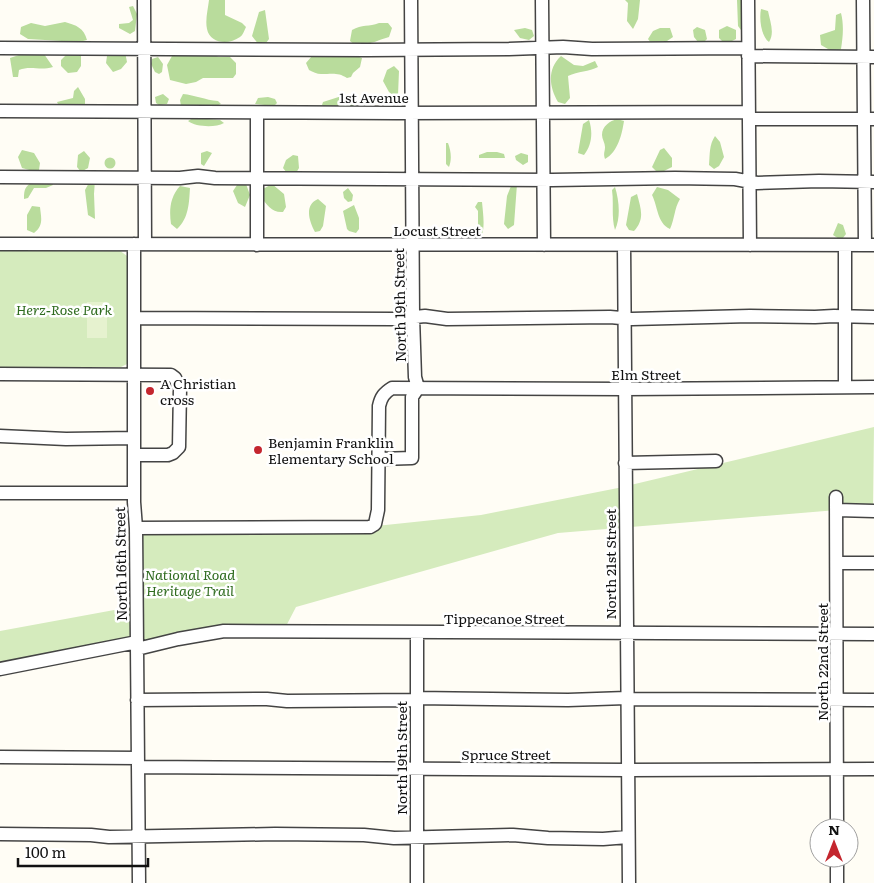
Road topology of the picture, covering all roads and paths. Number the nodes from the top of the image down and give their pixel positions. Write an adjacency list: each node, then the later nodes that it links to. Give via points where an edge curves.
1 (144, 0): 7 (street, North 16th Street)
2 (411, 0): 8 (street, North 19th Street)
3 (542, 0): 9 (street)
4 (748, 0): 10 (street)
5 (863, 0): 11 (street)
6 (0, 48): 7 (street)
7 (144, 49): 8 (street); 13 (street, North 16th Street)
8 (411, 49): 9 (street); 14 (street, North 19th Street)
9 (542, 49): 10 (street); 16 (street)
10 (748, 52): 11 (street); 17 (street)
11 (869, 57): 18 (street)
12 (0, 111): 13 (street, 1st Avenue)
13 (144, 112): 15 (street, 1st Avenue); 20 (street, North 16th Street)
14 (412, 112): 15 (street, 1st Avenue); 16 (street, 1st Avenue); 22 (street, North 19th Street)
15 (257, 113): 21 (street)
16 (543, 113): 17 (street, 1st Avenue); 23 (street)
17 (749, 116): 18 (street, 1st Avenue); 24 (street)
18 (869, 119): 25 (street)
19 (0, 177): 20 (street)
20 (145, 178): 21 (street); 27 (street, North 16th Street)
21 (257, 178): 22 (street); 28 (street)
22 (412, 179): 23 (street); 34 (street, North 19th Street)
23 (543, 179): 24 (street, via 675,178); 29 (street)
24 (749, 182): 25 (street); 31 (street)
25 (869, 182): 33 (street)
26 (0, 244): 27 (street, Locust Street)
27 (139, 244): 28 (street, Locust Street); 38 (street, North 16th Street)
28 (257, 245): 34 (street, Locust Street)
29 (544, 245): 30 (street, Locust Street); 34 (street, Locust Street)
30 (624, 245): 31 (street, Locust Street); 39 (street, North 21st Street)
31 (750, 245): 32 (street, Locust Street)
32 (845, 245): 33 (street, Locust Street); 36 (street)
33 (869, 245)
34 (413, 246): 35 (street, North 19th Street)
35 (413, 317): 38 (street); 39 (street); 43 (street, North 19th Street)
36 (845, 317): 37 (street); 39 (street); 44 (street)
37 (874, 317)
38 (134, 318): 41 (street, North 16th Street)
39 (624, 318): 45 (street, North 21st Street)
40 (0, 374): 41 (street)
41 (134, 374): 47 (street, North 16th Street); 48 (street, via 175,378 180,388 180,443 168,455)
42 (874, 387): 44 (street, Elm Street)
43 (418, 388): 45 (street, Elm Street); 49 (street, Elm Street, via 392,388 380,399); 49 (street, North 19th Street, via 412,397 412,458)
44 (845, 388): 45 (street, Elm Street)
45 (625, 390): 51 (street, North 21st Street)
46 (0, 436): 47 (street)
47 (134, 438): 48 (street, North 16th Street)
48 (134, 455): 53 (street, North 16th Street)
49 (379, 459): 57 (street, Elm Street, via 378,518 370,527)
50 (716, 461): 51 (street)
51 (625, 463): 61 (street, North 21st Street)
52 (0, 493): 53 (street)
53 (134, 493): 57 (street, North 16th Street)
54 (836, 497): 55 (street, North 22nd Street)
55 (837, 510): 56 (street); 58 (street, North 22nd Street)
56 (874, 511)
57 (136, 528): 64 (street, North 16th Street)
58 (837, 563): 59 (street); 62 (street, North 22nd Street)
59 (874, 563)
60 (417, 633): 61 (street, Tippecanoe Street); 64 (street, Tippecanoe Street, via 224,631); 67 (street, North 19th Street)
61 (626, 633): 62 (street, Tippecanoe Street); 66 (street, North 21st Street)
62 (836, 634): 63 (street, Tippecanoe Street); 69 (street, North 22nd Street)
63 (874, 634)
64 (137, 646): 65 (street, Tippecanoe Street); 68 (street, North 16th Street)
65 (0, 669)
66 (626, 698): 67 (street); 69 (street); 76 (street, North 21st Street)
67 (416, 699): 68 (street, via 287,702 267,699); 73 (street, North 19th Street)
68 (137, 700): 72 (street, North 16th Street)
69 (837, 700): 70 (street); 74 (street, North 22nd Street)
70 (874, 700)
71 (0, 757): 72 (street, Spruce Street)
72 (138, 763): 73 (street, Spruce Street); 79 (street, North 16th Street)
73 (416, 769): 76 (street, Spruce Street); 80 (street, North 19th Street)
74 (838, 769): 75 (street, Spruce Street); 76 (street, Spruce Street); 77 (street, North 22nd Street)
75 (874, 769)
76 (626, 770): 81 (street, North 21st Street)
77 (838, 818)
78 (0, 834): 79 (street)
79 (138, 836): 80 (street); 83 (street, North 16th Street)
80 (416, 836): 81 (street); 84 (street, North 19th Street)
81 (628, 837): 85 (street, North 21st Street)
82 (837, 868): 86 (street)
83 (139, 883)
84 (417, 883)
85 (629, 883)
86 (837, 883)

